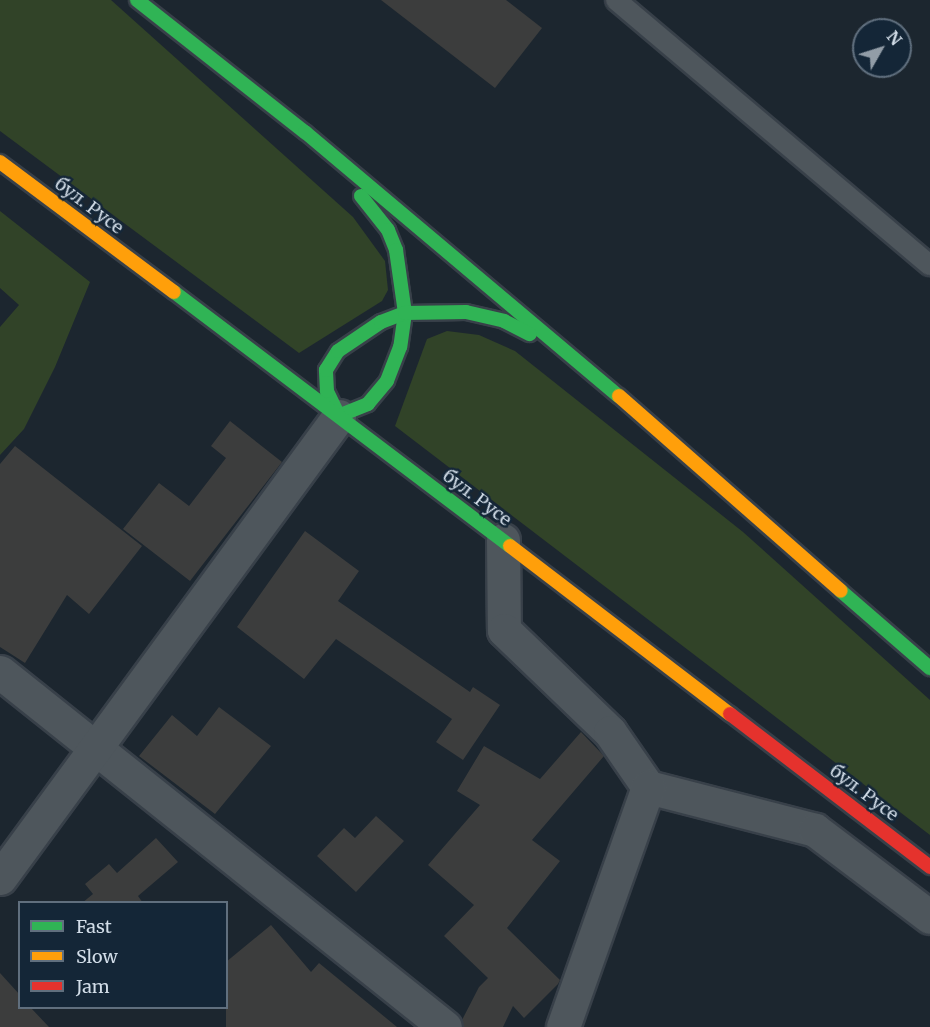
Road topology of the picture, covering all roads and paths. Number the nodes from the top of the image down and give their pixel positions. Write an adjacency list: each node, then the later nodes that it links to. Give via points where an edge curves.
1 (137, 0): 3 (main road)
2 (616, 0): 5 (lane)
3 (305, 132): 6 (main road, via 388,230 400,267); 7 (main road)
4 (0, 162): 8 (main road, бул. Русе)
5 (930, 265)
6 (405, 313): 7 (main road, via 466,312 504,321); 8 (main road, via 400,347 387,381 368,404); 8 (main road, via 360,334 330,361 325,381)
7 (604, 382): 10 (main road)
8 (339, 416): 9 (main road, бул. Русе); 12 (street)
9 (503, 540): 13 (street, via 504,630 610,732); 14 (main road, бул. Русе)
10 (930, 668)
11 (0, 672): 12 (street)
12 (97, 750): 15 (street); 17 (street)
13 (648, 786): 16 (street, via 815,830); 18 (street)
14 (930, 867)
15 (0, 879)
16 (930, 917)
17 (445, 1027)
18 (563, 1027)

